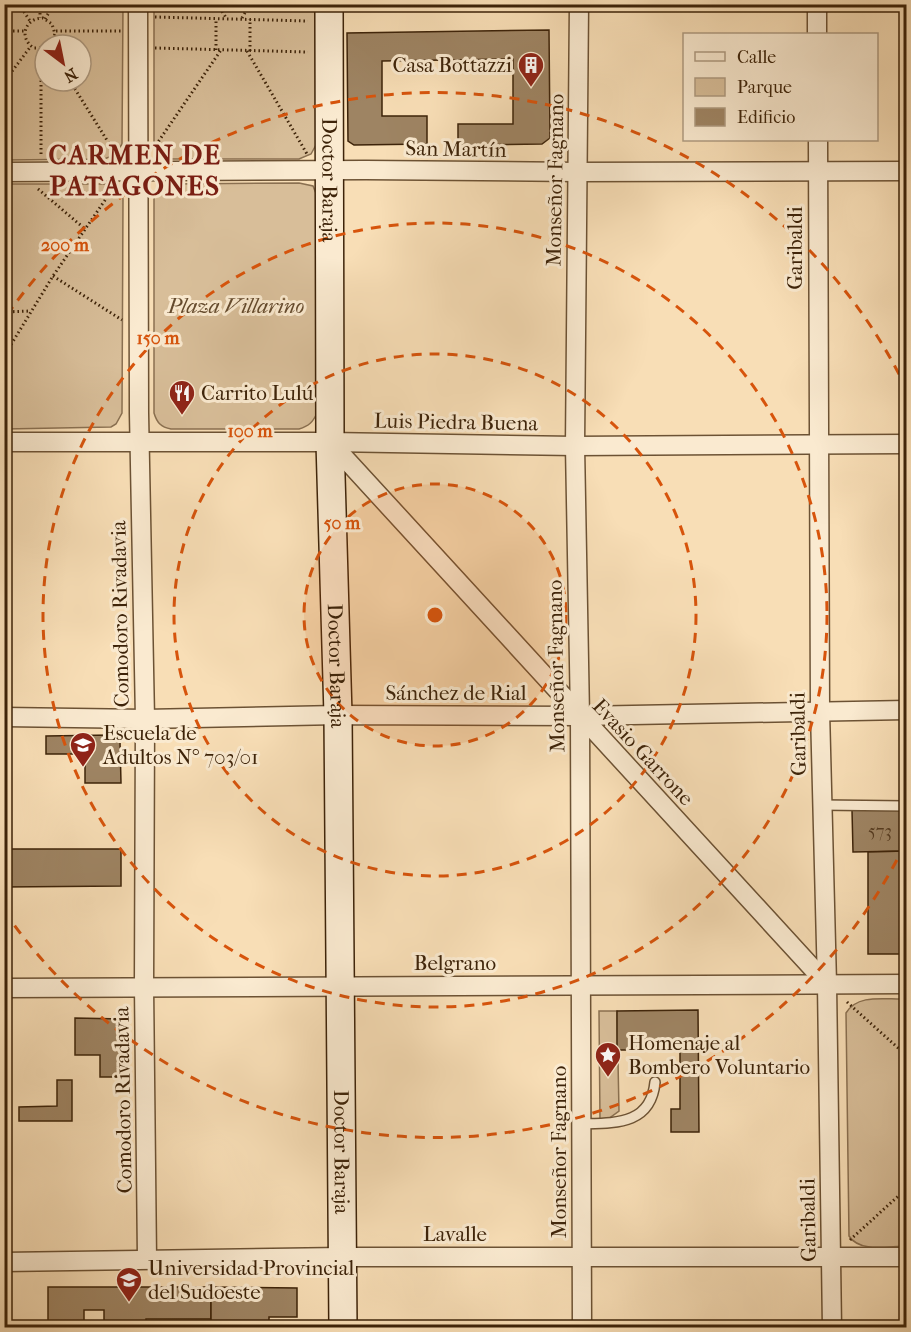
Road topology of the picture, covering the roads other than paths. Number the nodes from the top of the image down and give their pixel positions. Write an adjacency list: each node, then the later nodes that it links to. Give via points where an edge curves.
1 (138, 4): 11 (street, Comodoro Rivadavia)
2 (579, 4): 12 (street, Monseñor Fagnano)
3 (817, 4): 5 (street)
4 (323, 13): 7 (street, Doctor Baraja)
5 (817, 33)
6 (818, 141): 8 (street, Garibaldi)
7 (330, 171): 11 (street, San Martín); 12 (street, San Martín); 15 (street, Doctor Baraja)
8 (818, 171): 9 (street, San Martín); 12 (street, San Martín); 16 (street, Garibaldi)
9 (906, 171)
10 (4, 172): 11 (street, San Martín)
11 (138, 172): 13 (street, Comodoro Rivadavia)
12 (577, 172): 18 (street, Monseñor Fagnano)
13 (139, 441): 14 (street, Luis Piedra Buena); 15 (street, Luis Piedra Buena); 24 (street, Comodoro Rivadavia)
14 (4, 442)
15 (330, 442): 18 (street, Luis Piedra Buena); 21 (street, Doctor Baraja); 22 (street, Evasio Garrone)
16 (819, 444): 17 (street, Luis Piedra Buena); 18 (street, Luis Piedra Buena); 20 (street, Garibaldi)
17 (906, 444)
18 (575, 446): 22 (street, Monseñor Fagnano)
19 (906, 710): 20 (street, Sánchez de Rial)
20 (820, 711): 22 (street, Sánchez de Rial); 25 (street, Garibaldi)
21 (338, 715): 22 (street, Sánchez de Rial); 24 (street, Sánchez de Rial); 29 (street, Doctor Baraja)
22 (579, 716): 27 (street, Evasio Garrone); 30 (street, Monseñor Fagnano)
23 (4, 717): 24 (street, Sánchez de Rial)
24 (145, 719): 31 (street, Comodoro Rivadavia)
25 (822, 805): 26 (lane); 27 (street, Garibaldi)
26 (906, 806)
27 (827, 984): 28 (street, Belgrano); 30 (street, Belgrano); 38 (street, Garibaldi)
28 (906, 984)
29 (340, 985): 30 (street, Belgrano); 31 (street, Belgrano); 36 (street, Doctor Baraja)
30 (581, 985): 34 (street, Monseñor Fagnano)
31 (144, 986): 32 (street, Belgrano); 39 (street, Comodoro Rivadavia)
32 (4, 988)
33 (655, 1082): 34 (lane, via 654,1095 639,1115 612,1124)
34 (582, 1124): 35 (street, Monseñor Fagnano)
35 (582, 1256): 36 (street, Lavalle); 38 (street, Lavalle); 42 (street, Monseñor Fagnano)
36 (342, 1257): 39 (street, Lavalle); 41 (street, Doctor Baraja)
37 (906, 1257): 38 (street, Lavalle)
38 (831, 1258): 43 (street, Garibaldi)
39 (147, 1259): 40 (street, Lavalle)
40 (4, 1262)
41 (343, 1328)
42 (582, 1328)
43 (832, 1328)

